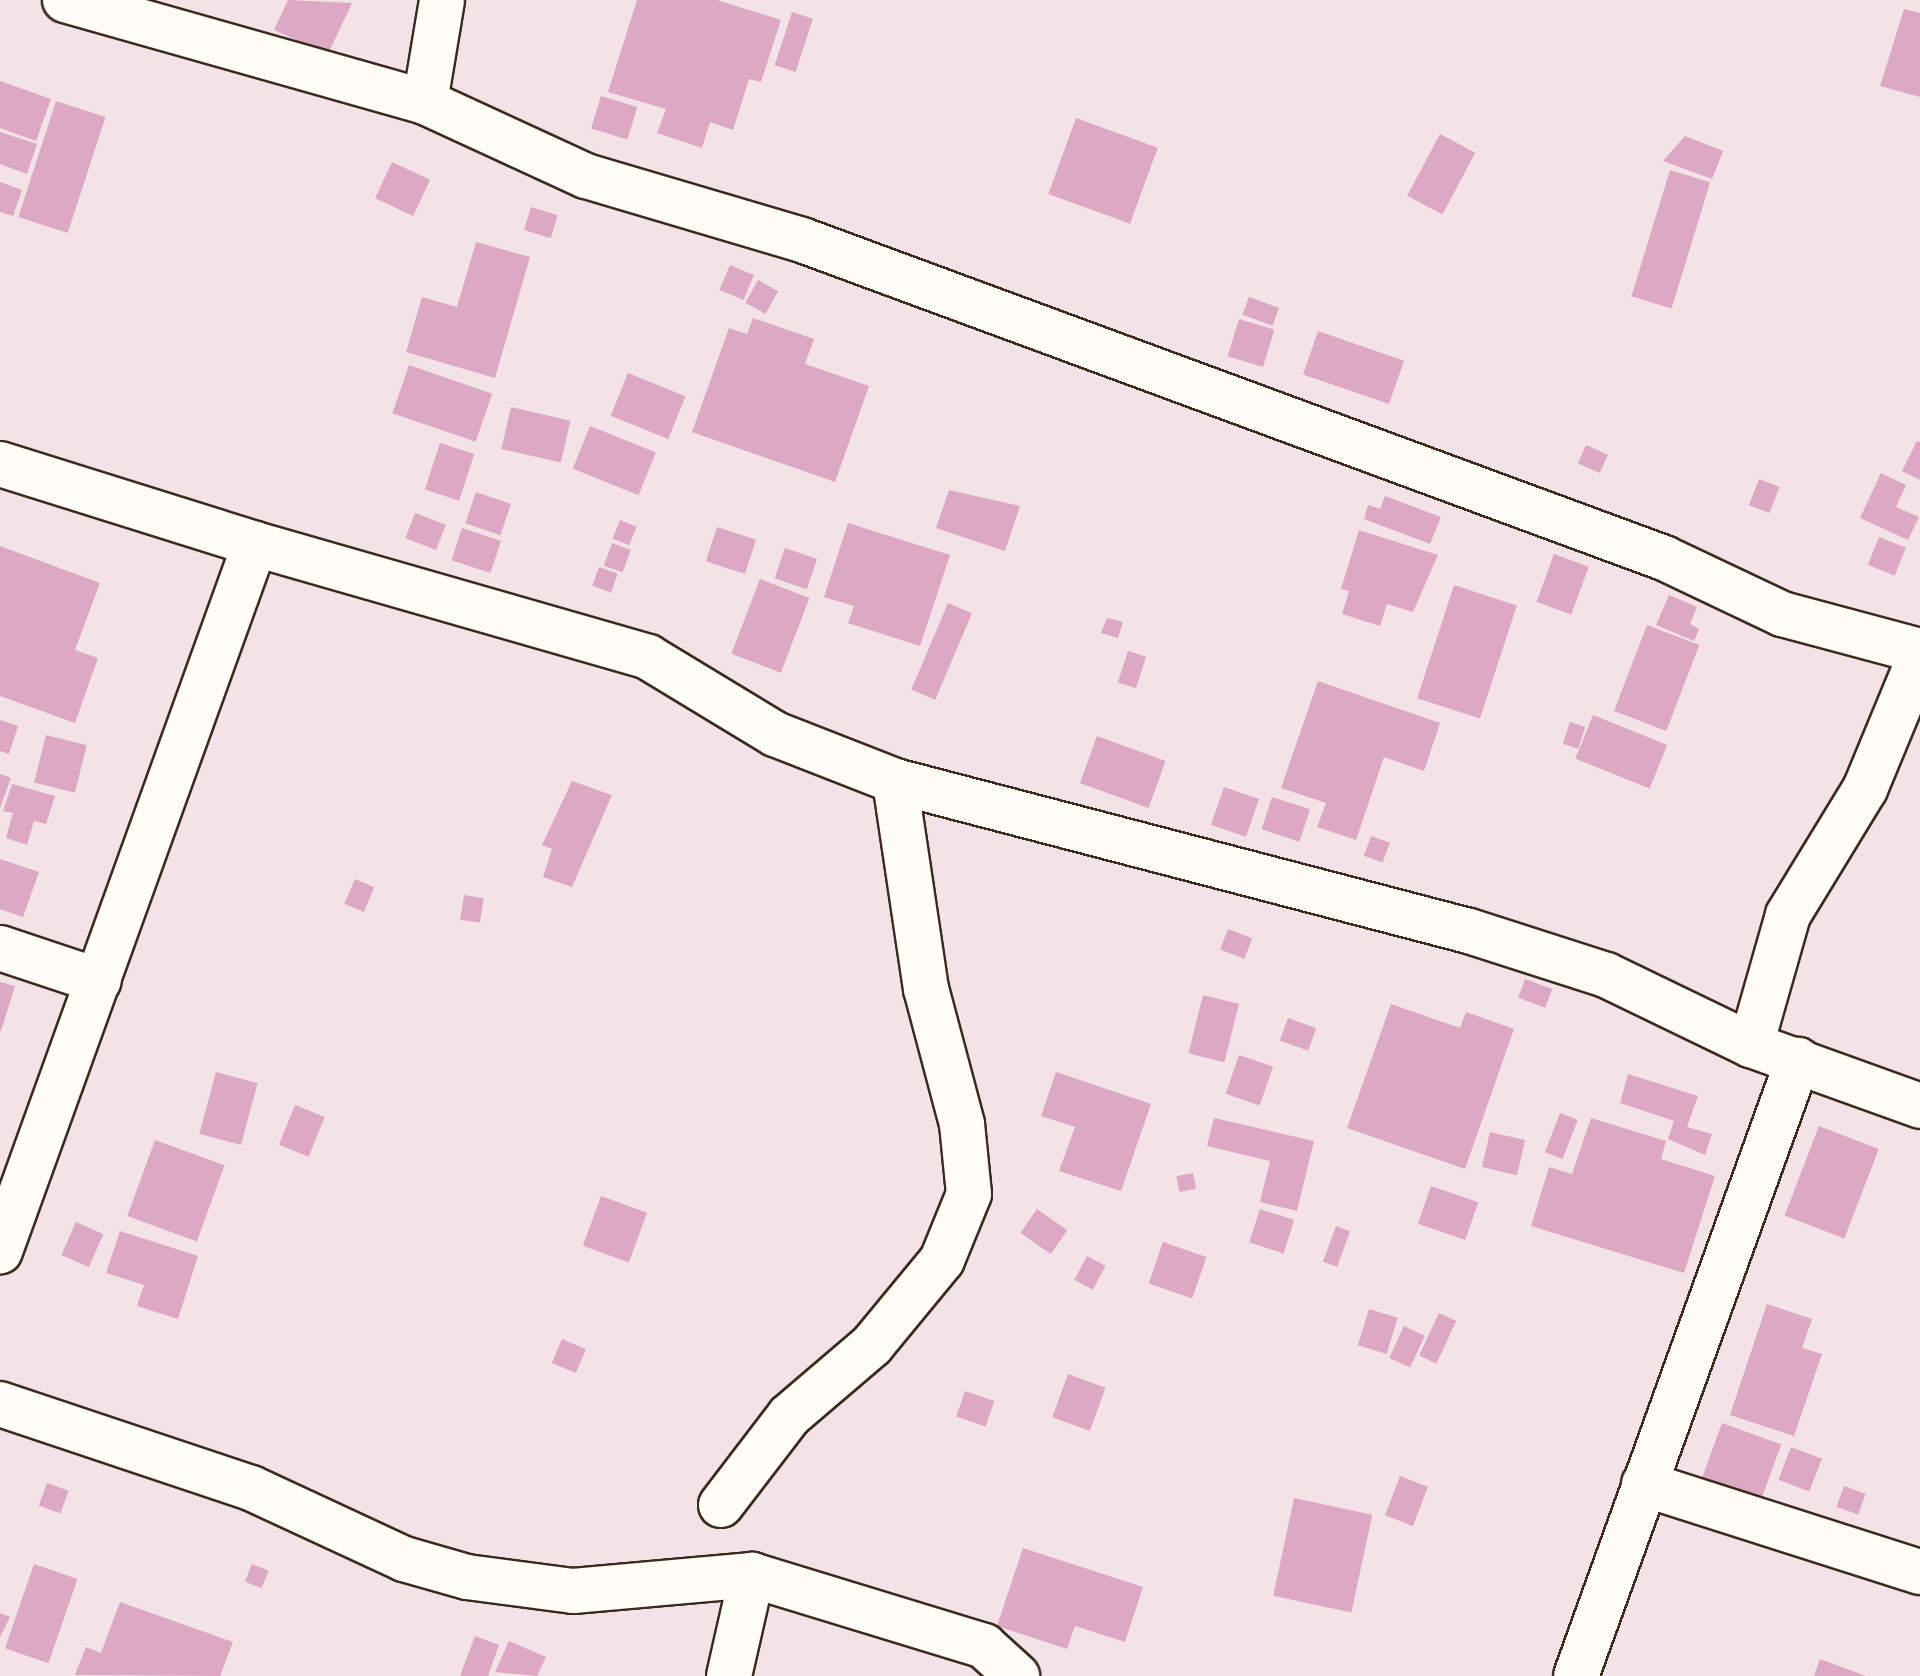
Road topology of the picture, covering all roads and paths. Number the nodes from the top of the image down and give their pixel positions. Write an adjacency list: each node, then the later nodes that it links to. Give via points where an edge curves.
1 (65, 0): 3 (street)
2 (442, 0): 3 (street)
3 (425, 102): 6 (street, via 586,176 802,240 1664,558)
4 (0, 464): 5 (street)
5 (255, 544): 7 (street, via 648,657 775,734); 9 (street)
6 (1917, 670): 10 (street, via 1865,789 1788,915)
7 (895, 781): 10 (street, via 1469,931 1606,975); 16 (street, via 926,989 962,1124 969,1194 942,1260 872,1345 789,1416)
8 (0, 948): 9 (street)
9 (99, 981): 13 (street)
10 (1751, 1045): 11 (street)
11 (1798, 1060): 12 (street); 15 (street)
12 (1920, 1106)
13 (0, 1251)
14 (0, 1404): 18 (street, via 251,1488 404,1559 467,1577 573,1591)
15 (1644, 1484): 17 (street); 21 (street)
16 (721, 1505)
17 (1920, 1572)
18 (752, 1575): 19 (street); 20 (street, via 984,1646)
19 (729, 1676)
20 (1017, 1676)
21 (1576, 1676)

